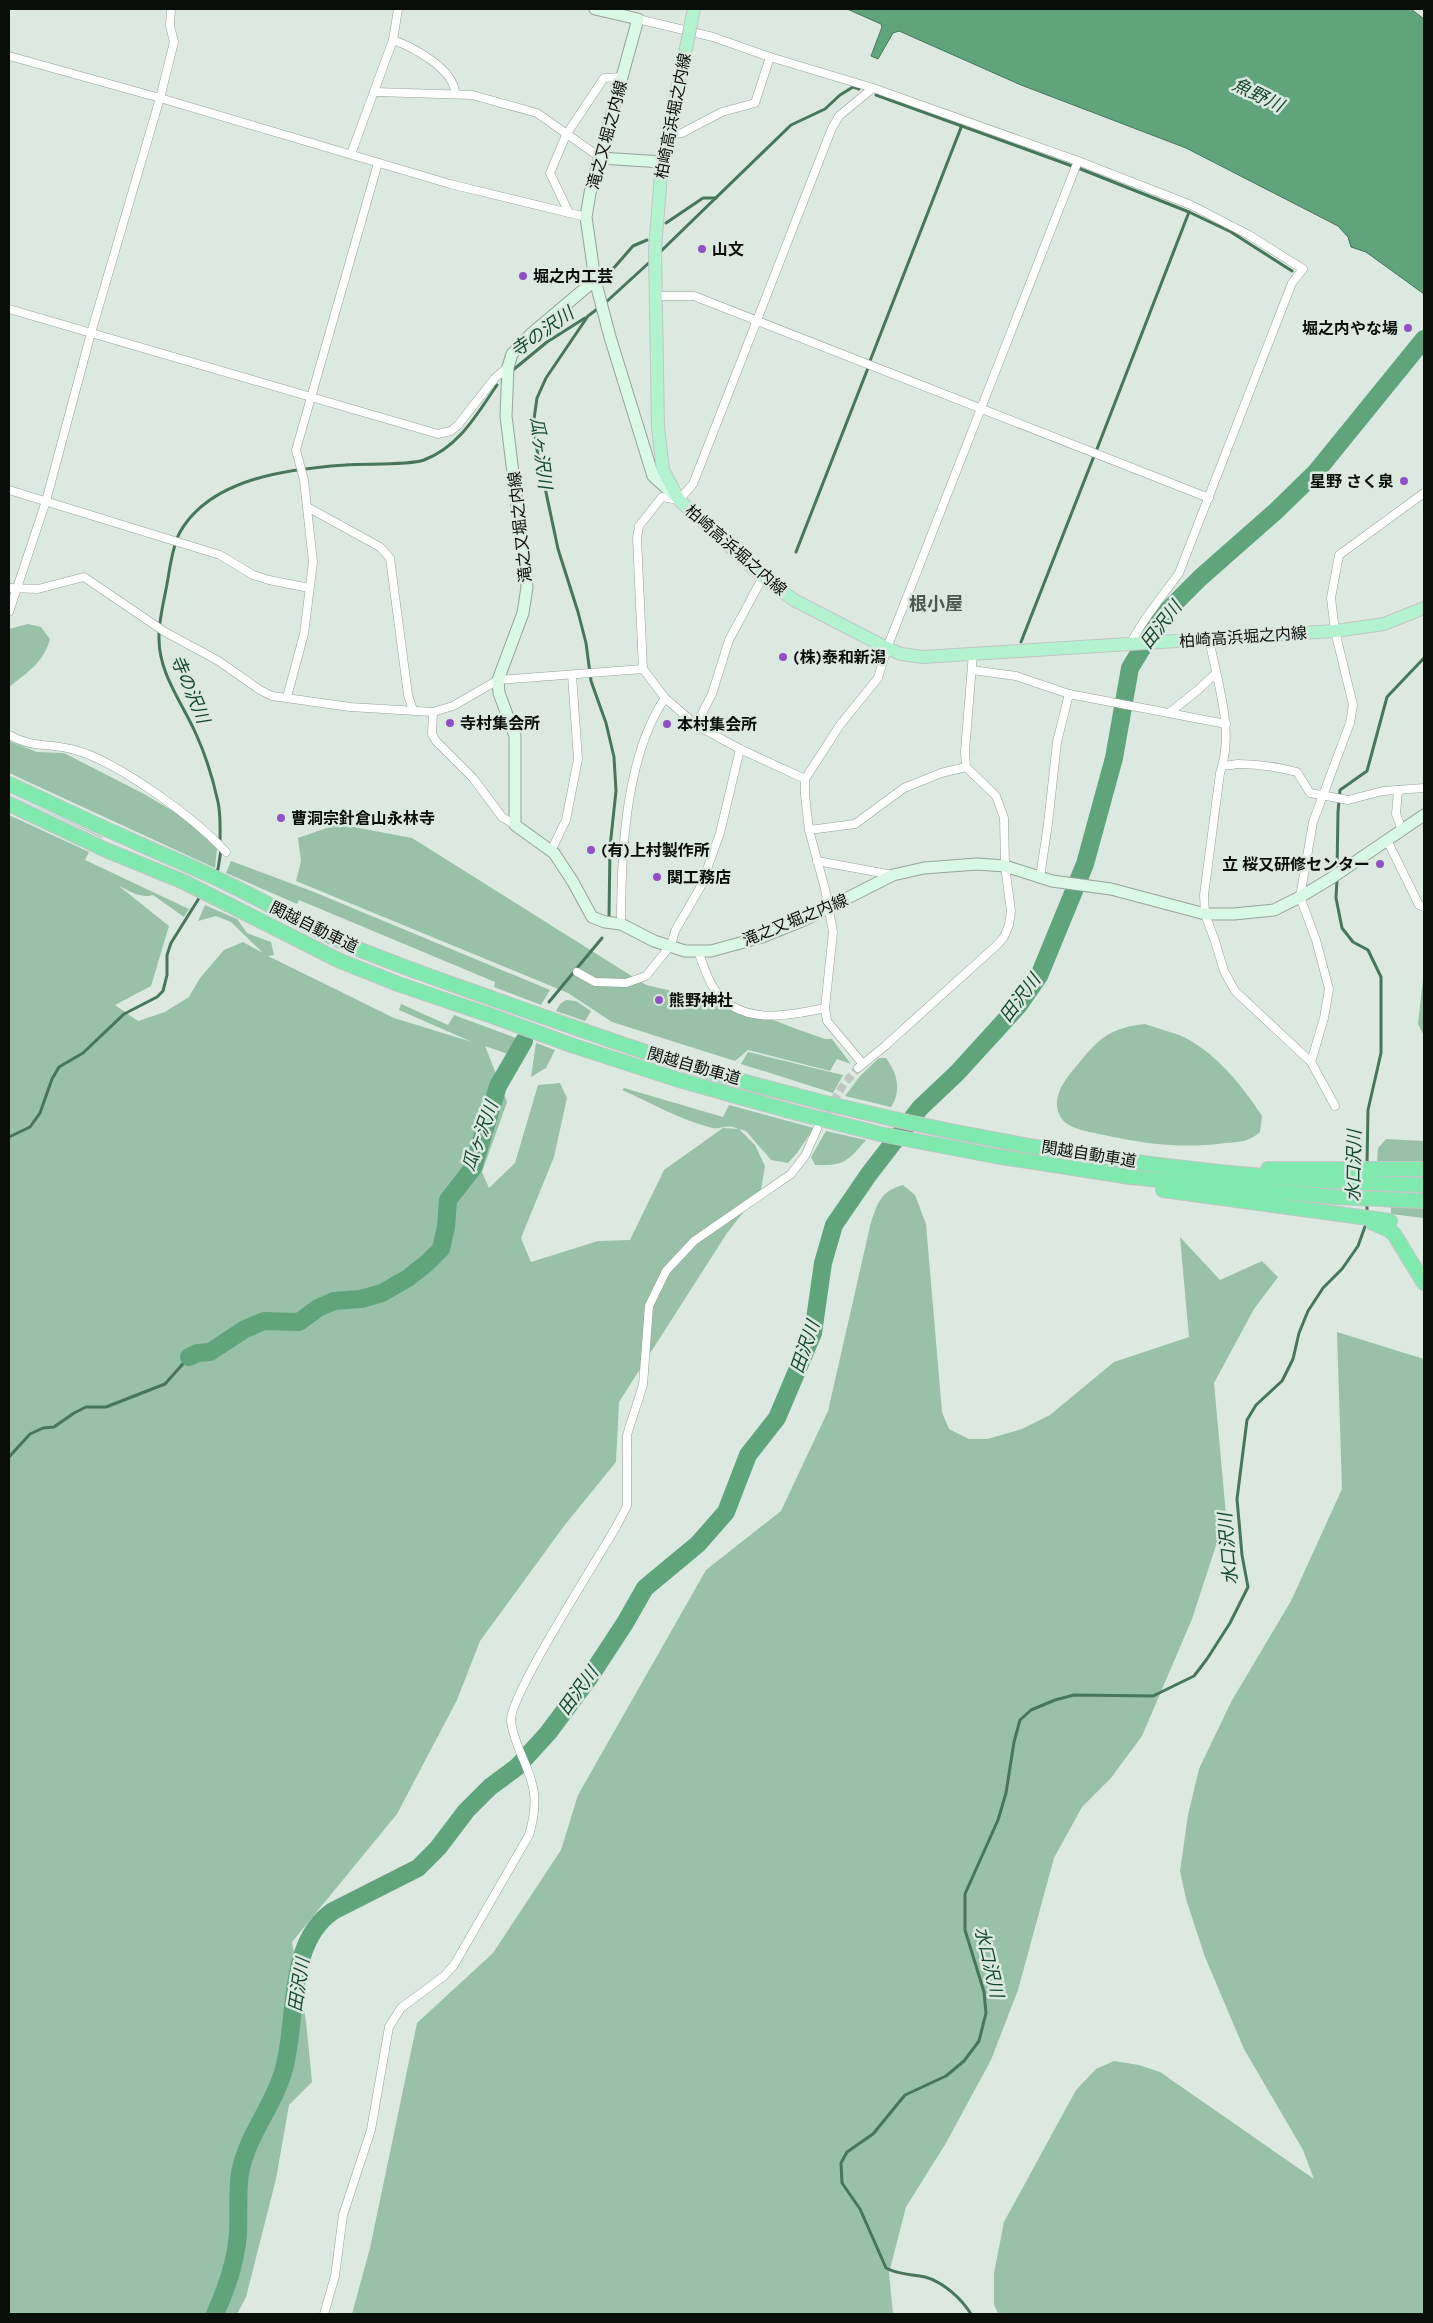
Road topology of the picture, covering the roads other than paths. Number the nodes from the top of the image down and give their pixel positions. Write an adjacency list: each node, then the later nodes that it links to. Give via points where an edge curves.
1 (171, 9): 13 (street, via 170,26 174,42)
2 (398, 9): 6 (street)
3 (595, 9): 5 (main road)
4 (694, 9): 15 (main road, 柏崎高浜堀之内線, bridge)
5 (638, 19): 8 (street, via 712,37); 9 (main road, 滝之又堀之内線)
6 (393, 40): 11 (street); 12 (street, via 433,61 451,80)
7 (9, 56): 13 (street)
8 (770, 57): 10 (street); 15 (street, via 755,104 722,112 682,134)
9 (623, 77): 14 (street, via 604,78); 17 (main road, 滝之又堀之内線)
10 (873, 88): 18 (street); 26 (street, via 839,116 832,128)
11 (375, 92): 12 (street); 16 (street)
12 (455, 93): 14 (street, via 537,113)
13 (160, 98): 16 (street); 27 (street)
14 (566, 135): 17 (street); 21 (street, via 550,174)
15 (668, 135): 19 (main road, 柏崎高浜堀之内線)
16 (351, 154): 20 (street)
17 (602, 158): 19 (main road); 22 (main road, 滝之又堀之内線)
18 (1078, 161): 30 (street); 33 (street, via 1192,205 1303,269 1292,283)
19 (662, 162): 24 (main road, 柏崎高浜堀之内線, via 654,249)
20 (378, 164): 21 (street); 29 (street)
21 (569, 213): 22 (street)
22 (586, 217): 23 (main road, 滝之又堀之内線)
23 (595, 280): 28 (main road, 滝之又堀之内線, via 530,334 512,354); 34 (main road, via 653,476)
24 (655, 296): 26 (street, via 694,296); 34 (main road, 柏崎高浜堀之内線, via 658,427 663,470)
25 (9, 309): 27 (street)
26 (757, 321): 30 (street); 34 (street, via 693,484)
27 (91, 332): 29 (street); 35 (street)
28 (508, 367): 29 (street, via 458,426 438,434); 52 (main road, 滝之又堀之内線, via 506,416 527,587 523,613)
29 (310, 397): 36 (street, via 296,450)
30 (981, 410): 33 (street); 46 (street)
31 (9, 490): 35 (street)
32 (1424, 493): 43 (street, via 1339,555 1331,598)
33 (1209, 498): 45 (street, via 1179,573 1140,624)
34 (679, 500): 37 (main road, 柏崎高浜堀之内線); 48 (street, via 662,497 639,526)
35 (46, 501): 39 (street, via 220,555 253,575); 40 (street)
36 (309, 508): 39 (street, via 313,562); 56 (street, via 380,547 390,558 408,695)
37 (763, 577): 46 (main road, 柏崎高浜堀之内線, via 794,600); 60 (street, via 729,640 712,694)
38 (9, 588): 40 (street)
39 (309, 588): 54 (street, via 304,634)
40 (17, 589): 42 (street); 54 (street, via 38,589 84,577 164,632 217,660 260,690 272,696)
41 (1424, 608): 43 (main road, 柏崎高浜堀之内線, via 1384,624)
42 (9, 612)
43 (1335, 631): 44 (main road, 柏崎高浜堀之内線); 69 (street, via 1353,705 1350,723)
44 (1209, 639): 45 (main road, 柏崎高浜堀之内線); 50 (street)
45 (1134, 643): 47 (main road, 柏崎高浜堀之内線)
46 (887, 648): 47 (main road, 柏崎高浜堀之内線, via 901,654 923,656); 65 (street, via 878,678 840,725)
47 (973, 654): 49 (street)
48 (643, 669): 51 (street); 55 (street)
49 (972, 670): 53 (street, via 1016,676); 64 (street, via 964,751)
50 (1216, 673): 58 (street); 59 (street)
51 (572, 675): 52 (street); 77 (street, via 578,759 566,820)
52 (498, 680): 57 (street, via 454,706); 72 (main road, via 499,693 515,736)
53 (1069, 694): 58 (street); 81 (street, via 1057,742)
54 (287, 697): 56 (street, via 350,707)
55 (665, 698): 60 (street); 86 (street, via 656,711 637,757 622,854)
56 (413, 710): 57 (street)
57 (433, 712): 72 (street, via 432,734 436,741 473,778 502,817)
58 (1169, 713): 59 (street)
59 (1226, 724): 63 (street)
60 (696, 725): 62 (street)
61 (9, 736): 76 (street, via 23,744 72,749 100,760 133,778)
62 (740, 749): 65 (street); 87 (street, via 717,842 701,886 675,931)
63 (1223, 764): 69 (street, via 1273,766 1297,772 1310,793); 85 (street, via 1205,881)
64 (966, 767): 73 (street, via 904,788 855,824); 79 (street, via 1000,804 1004,818)
65 (805, 779): 73 (street)
66 (9, 784): 95 (highway, 関越自動車道, via 192,866 341,942 446,983 684,1064 805,1098 953,1132 1108,1158 1237,1174 1276,1168)
67 (1424, 788): 68 (street)
68 (1398, 790): 69 (street, via 1348,800); 74 (street, via 1396,814)
69 (1322, 796): 82 (street, via 1313,822)
70 (9, 804): 96 (highway, 関越自動車道, via 106,850 184,882 338,960 571,1045 679,1080 880,1134)
71 (1424, 815): 74 (main road, 滝之又堀之内線)
72 (515, 825): 77 (main road, 滝之又堀之内線)
73 (809, 830): 78 (street)
74 (1402, 830): 75 (main road, 滝之又堀之内線)
75 (1387, 840): 82 (main road, 滝之又堀之内線); 83 (street, via 1407,885 1419,905)
76 (225, 851)
77 (551, 851): 86 (main road, 滝之又堀之内線, via 592,917)
78 (817, 862): 80 (street); 84 (street)
79 (1005, 866): 80 (main road, 滝之又堀之内線, via 977,864 924,868); 81 (main road, 滝之又堀之内線); 90 (street, via 1011,911 1004,937 885,1046 860,1065 827,1021)
80 (892, 875): 84 (main road, 滝之又堀之内線)
81 (1040, 877): 85 (main road, 滝之又堀之内線, via 1104,888)
82 (1300, 897): 85 (main road, 滝之又堀之内線, via 1274,910); 91 (street, via 1316,940 1328,989 1324,1018)
83 (1424, 906)
84 (828, 908): 88 (main road, 滝之又堀之内線, via 762,937 711,951); 90 (street, via 833,932)
85 (1205, 914): 91 (street, via 1224,971 1235,991)
86 (620, 924): 87 (main road, 滝之又堀之内線, via 654,941)
87 (671, 945): 88 (main road, 滝之又堀之内線, via 685,951); 89 (street, via 646,976 626,983 595,982)
88 (698, 951): 90 (street, via 715,990 742,1013 757,1016 800,1014)
89 (577, 972)
90 (825, 1008)
91 (1311, 1062): 92 (street)
92 (1335, 1106)
93 (817, 1129): 100 (street, via 806,1156 791,1174 694,1241 666,1270 649,1306 643,1384 627,1435 627,1506 512,1710 515,1735 536,1800 529,1835 454,1965 401,2008 389,2028 371,2130 344,2215 336,2276)
94 (1424, 1169): 95 (highway)
95 (1338, 1175): 97 (highway, via 1396,1185)
96 (1130, 1177): 98 (highway, 関越自動車道, via 1335,1197); 99 (highway, via 1154,1189 1361,1218 1389,1225)
97 (1424, 1185)
98 (1424, 1201)
99 (1424, 1283)
100 (324, 2314)

